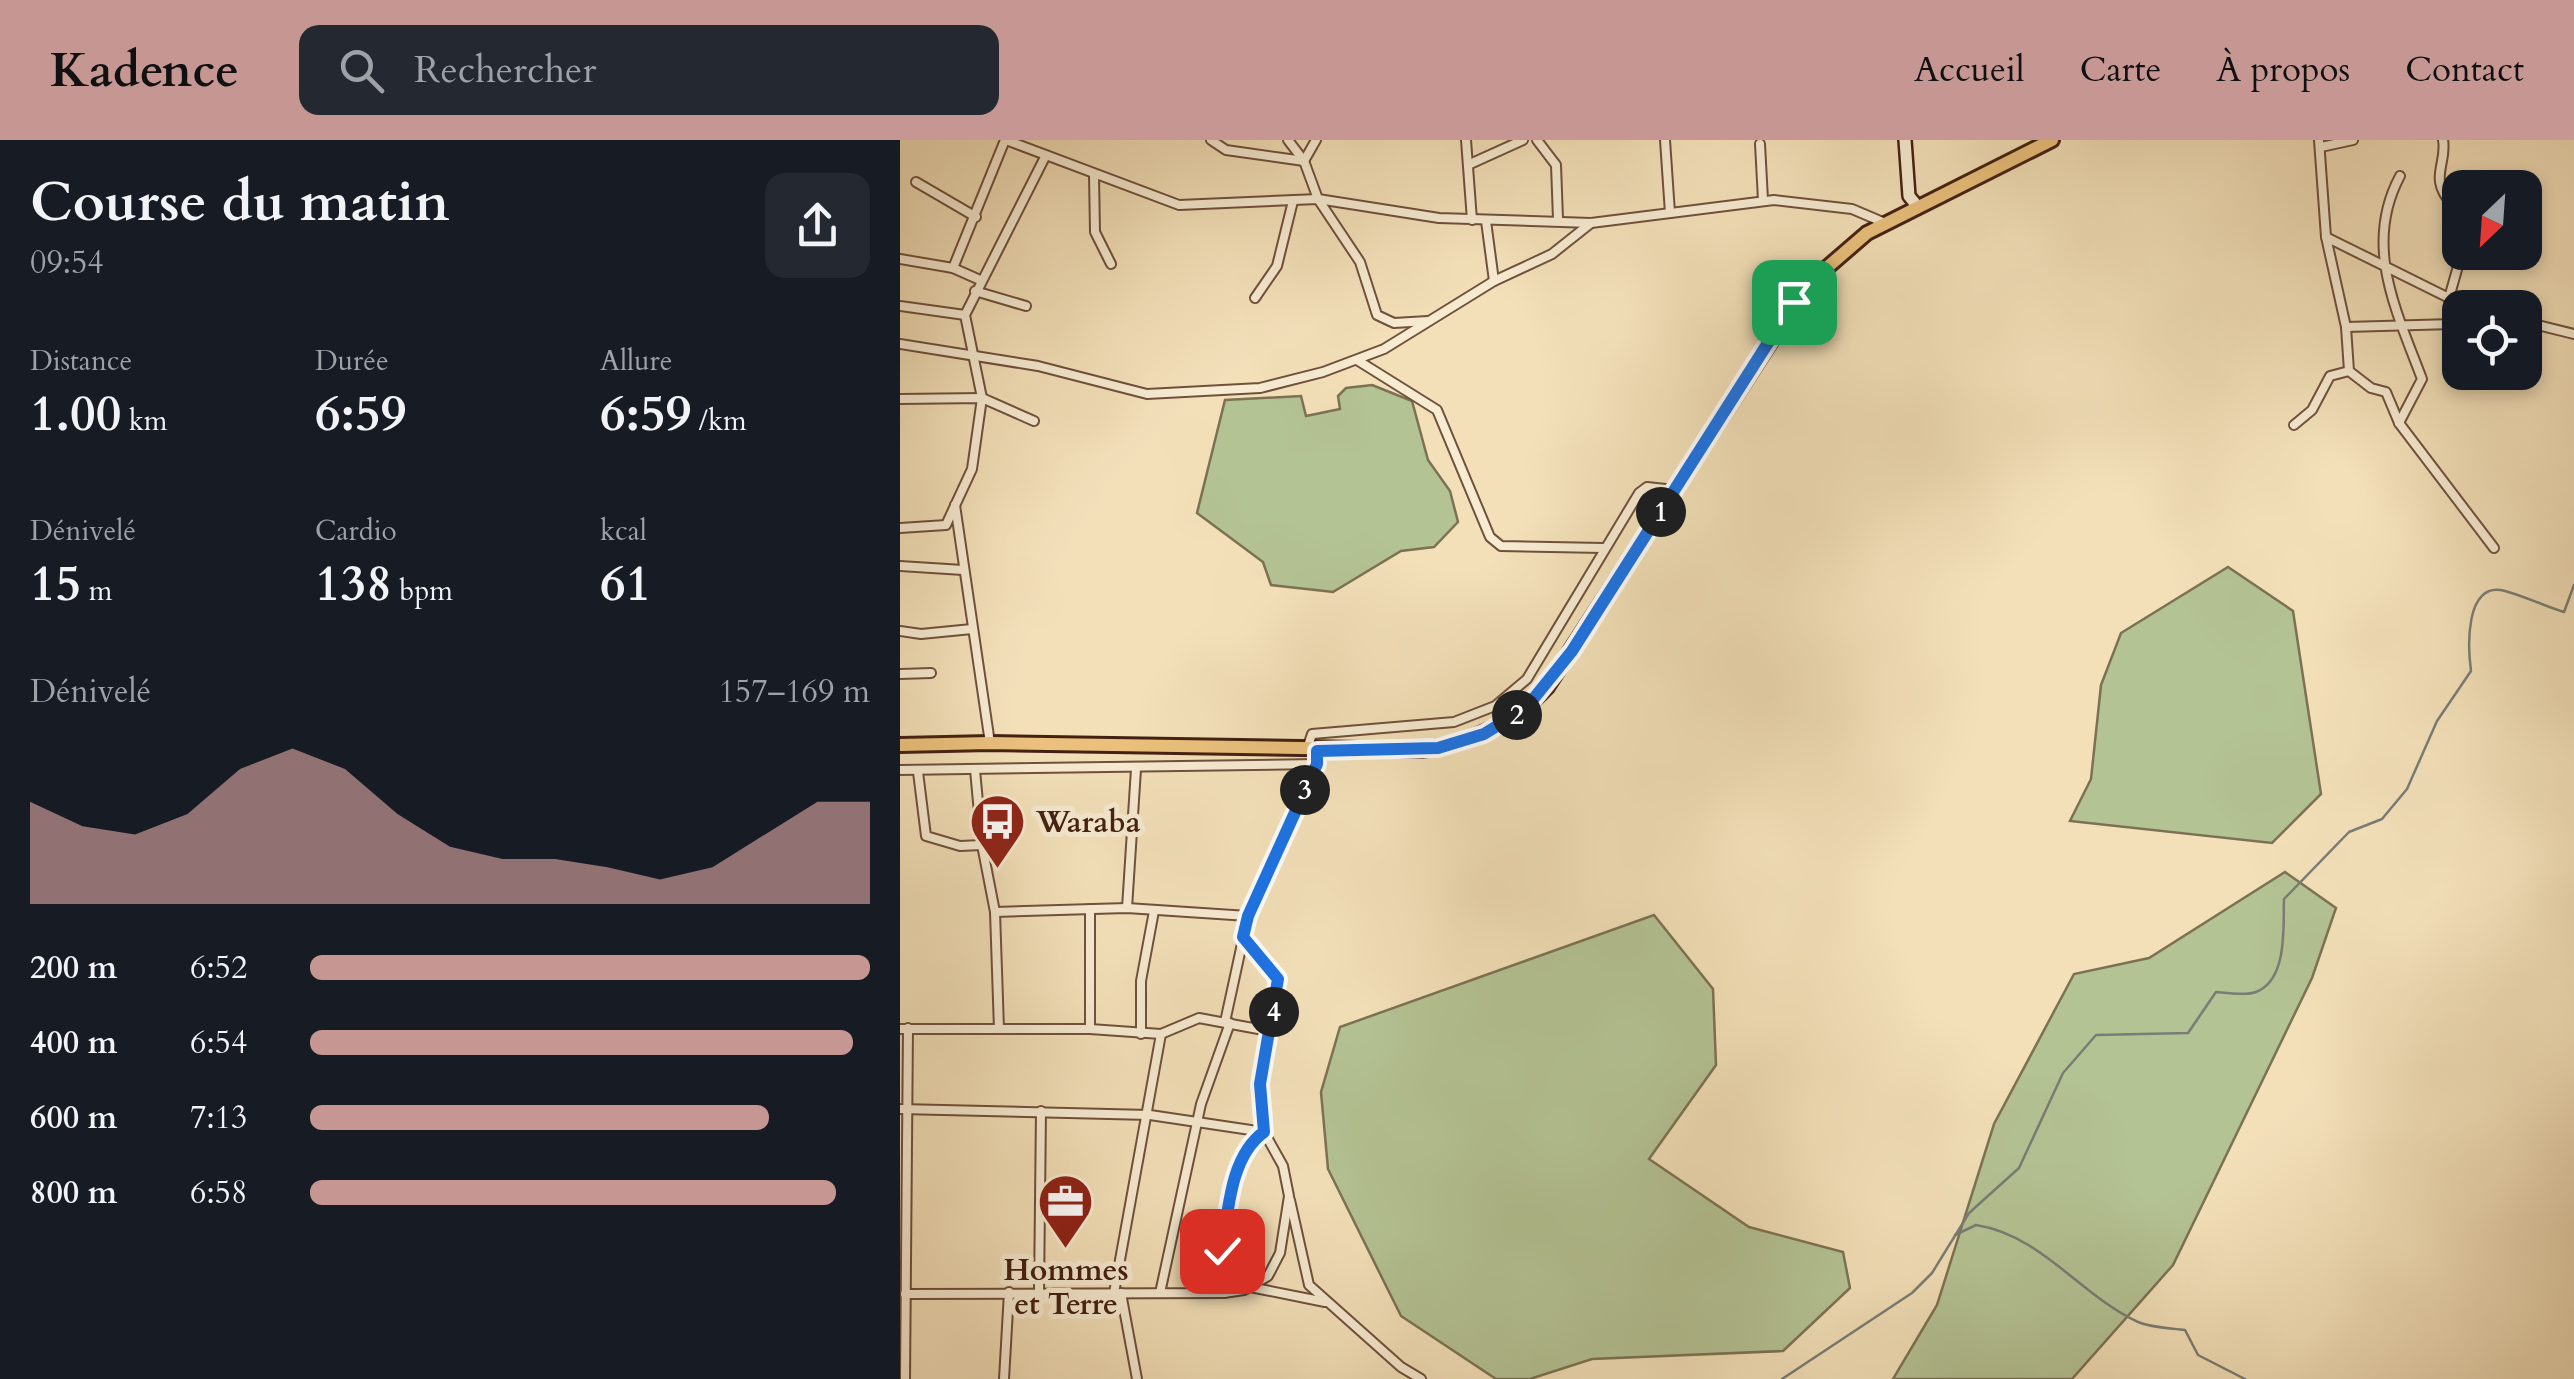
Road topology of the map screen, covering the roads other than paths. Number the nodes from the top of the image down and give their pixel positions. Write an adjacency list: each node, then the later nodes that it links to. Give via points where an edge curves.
1 (1005, 140): 15 (street); 27 (street)
2 (1212, 140): 16 (street, via 1226,150)
3 (1288, 140): 16 (street)
4 (1316, 140): 16 (street)
5 (1466, 140): 17 (street)
6 (1523, 140): 17 (street)
7 (1536, 140): 28 (street, via 1556,165)
8 (1665, 140): 26 (street)
9 (1906, 140): 25 (street, via 1910,196)
10 (2052, 140): 25 (main road)
11 (2353, 140): 13 (street)
12 (2444, 140): 21 (street)
13 (2320, 143): 33 (street)
14 (1760, 144): 23 (street)
15 (1044, 157): 18 (street); 38 (street)
16 (1304, 161): 22 (street)
17 (1470, 164): 29 (street)
18 (1094, 175): 24 (street, via 1179,205); 35 (street, via 1095,232)
19 (2400, 176): 36 (street, via 2382,218)
20 (916, 182): 27 (street)
21 (2442, 189)
22 (1318, 198): 24 (street); 29 (street); 46 (street, via 1360,262 1377,316 1394,323)
23 (1763, 200): 26 (street); 32 (street, via 1852,209)
24 (1294, 201): 42 (street, via 1277,266)
25 (1918, 207): 32 (main road)
26 (1670, 213): 31 (street)
27 (976, 216): 37 (street)
28 (1558, 219): 30 (street); 31 (street)
29 (1472, 220): 30 (street)
30 (1486, 221): 39 (street)
31 (1592, 223): 39 (street, via 1552,254)
32 (1885, 223): 61 (main road, via 1847,246 1794,302)
33 (2326, 237): 36 (street); 50 (street)
34 (900, 259): 37 (street)
35 (1111, 264)
36 (2384, 266): 41 (street); 48 (street)
37 (953, 268): 38 (street)
38 (980, 280): 40 (street)
39 (1494, 281): 46 (street)
40 (975, 291): 44 (street); 45 (street)
41 (2442, 295)
42 (1255, 298)
43 (900, 306): 45 (street)
44 (1026, 306)
45 (965, 315): 53 (street)
46 (1432, 320): 54 (street)
47 (2442, 324): 48 (street)
48 (2402, 326): 50 (street); 59 (street, via 2422,378)
49 (2542, 326): 51 (street)
50 (2346, 327): 55 (street)
51 (2574, 334)
52 (900, 344): 53 (street)
53 (972, 355): 54 (street, via 1147,394 1260,388); 56 (street)
54 (1357, 360): 65 (street, via 1437,410 1490,537 1501,546)
55 (2349, 370): 59 (street, via 2386,392); 60 (street, via 2330,376 2312,410)
56 (982, 398): 57 (street); 58 (street); 62 (street, via 972,469)
57 (900, 399)
58 (1034, 421)
59 (2399, 423): 66 (street)
60 (2294, 425)
61 (1675, 490): 65 (street, via 1638,493); 75 (main road, via 1572,651 1526,708 1484,734 1438,748)
62 (955, 506): 64 (street, via 946,525); 68 (street)
63 (900, 517): 64 (street)
64 (901, 528)
65 (1603, 548): 75 (street, via 1526,680 1495,706 1454,722 1312,734)
66 (2494, 548)
67 (900, 566): 68 (street)
68 (963, 570): 69 (street)
69 (972, 629): 70 (street); 73 (street)
70 (900, 631)
71 (930, 673): 72 (street)
72 (900, 674)
73 (990, 743): 74 (main road); 75 (main road)
74 (900, 746)
75 (1313, 755): 76 (street); 85 (street)
76 (1136, 769): 78 (street); 82 (street)
77 (900, 770): 79 (street)
78 (975, 770): 79 (street); 80 (street)
79 (918, 772): 80 (street, via 926,836)
80 (982, 846): 84 (street)
81 (1090, 908): 82 (street); 84 (street); 90 (street)
82 (1127, 908): 83 (street)
83 (1154, 910): 85 (street); 92 (street)
84 (995, 912): 89 (street)
85 (1248, 916): 86 (street)
86 (1243, 937): 87 (street); 91 (street, via 1278,979)
87 (1227, 1023): 91 (street); 93 (street, via 1200,1018); 97 (street)
88 (904, 1028): 89 (street); 94 (street)
89 (999, 1029): 90 (street)
90 (1090, 1029): 92 (street)
91 (1269, 1031): 98 (street, via 1260,1084)
92 (1141, 1034): 93 (street)
93 (1161, 1034): 96 (street)
94 (904, 1110): 95 (street); 99 (street)
95 (1041, 1111): 96 (street); 104 (street)
96 (1150, 1115): 97 (street); 105 (street)
97 (1197, 1121): 98 (street); 106 (street)
98 (1264, 1132): 100 (street, via 1283,1166); 107 (street, via 1249,1142 1230,1204)
99 (903, 1183): 101 (street)
100 (1289, 1196): 102 (street, via 1280,1254 1268,1276); 109 (street, via 1309,1285)
101 (903, 1250): 108 (street)
102 (1249, 1287): 107 (street); 109 (street)
103 (1008, 1292): 104 (street); 108 (street); 112 (street)
104 (1038, 1292): 105 (street)
105 (1118, 1293): 106 (street); 113 (street)
106 (1160, 1293): 107 (street)
107 (1224, 1293)
108 (904, 1294): 110 (street)
109 (1329, 1303): 114 (street)
110 (903, 1346): 111 (street)
111 (905, 1379)
112 (1004, 1379)
113 (1137, 1379)
114 (1418, 1379)

